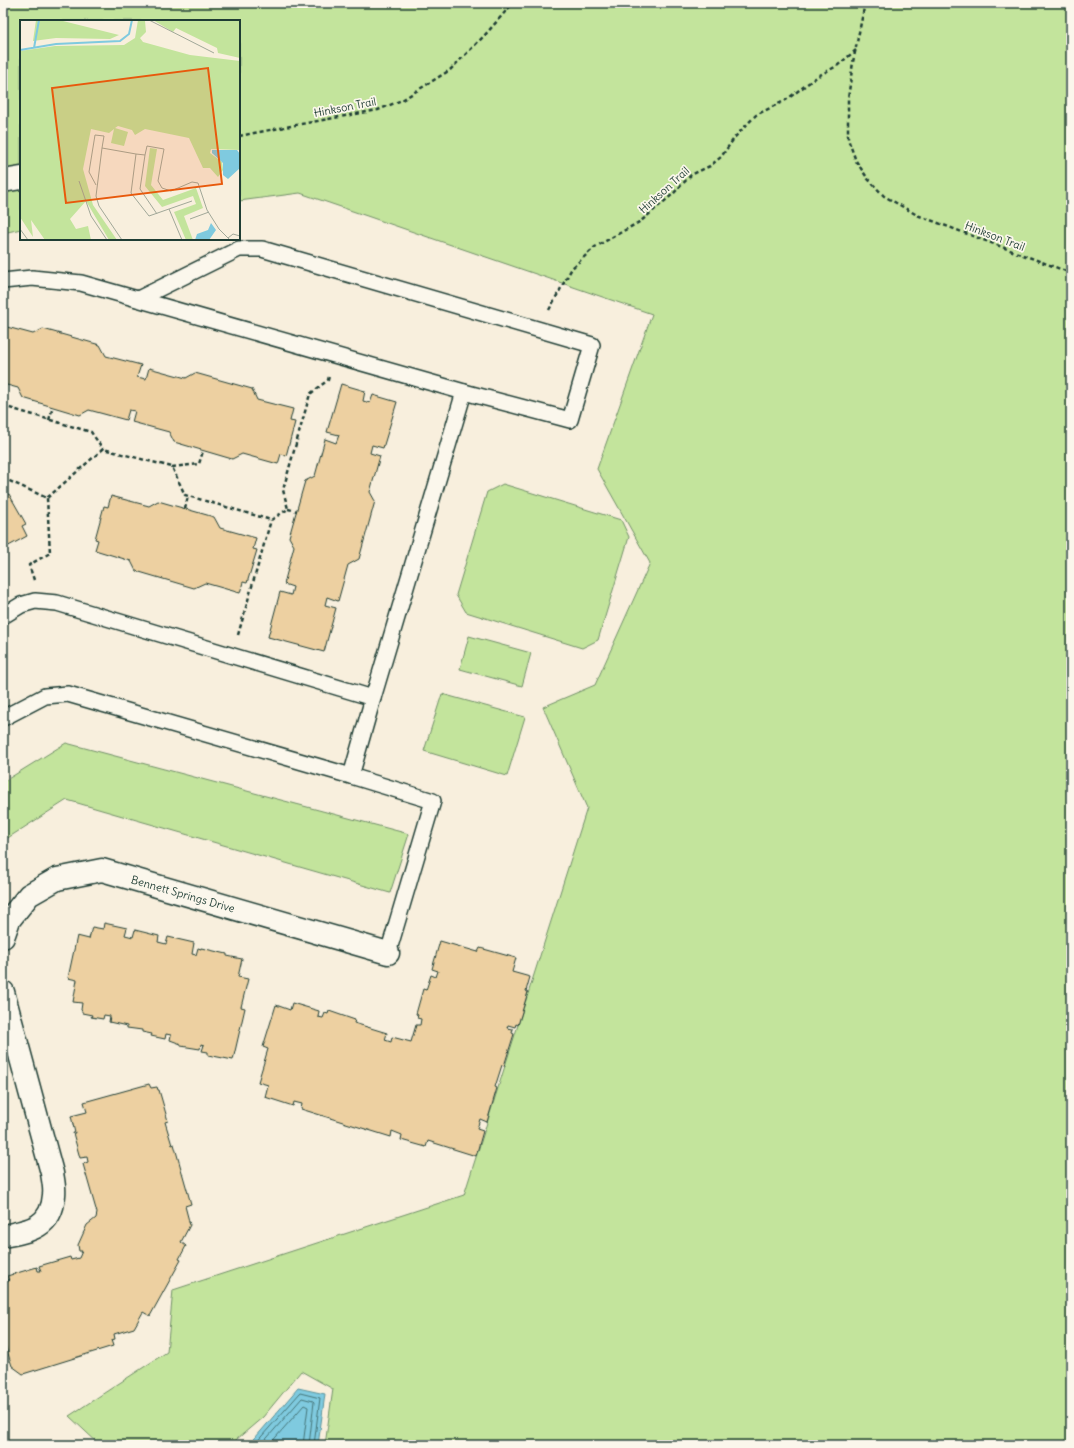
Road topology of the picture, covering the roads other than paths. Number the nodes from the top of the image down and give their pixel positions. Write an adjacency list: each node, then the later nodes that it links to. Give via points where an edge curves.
1 (20, 178): 2 (street)
2 (3, 181)
3 (3, 281): 4 (lane, via 32,278 81,283)
4 (138, 299): 5 (lane); 5 (lane, via 239,249 262,249 592,345 570,420)
5 (464, 392): 7 (lane)
6 (3, 616): 7 (lane, via 21,605 36,601 57,603)
7 (373, 698): 9 (lane)
8 (3, 718): 9 (lane, via 45,696 68,694)
9 (352, 776): 11 (lane, via 433,801)
10 (3, 937): 11 (street, Bennett Springs Drive, via 9,920 29,895 57,879 102,870)
11 (388, 953)
12 (3, 992): 13 (street, via 52,1173 55,1194 52,1212 39,1226)
13 (3, 1236)

